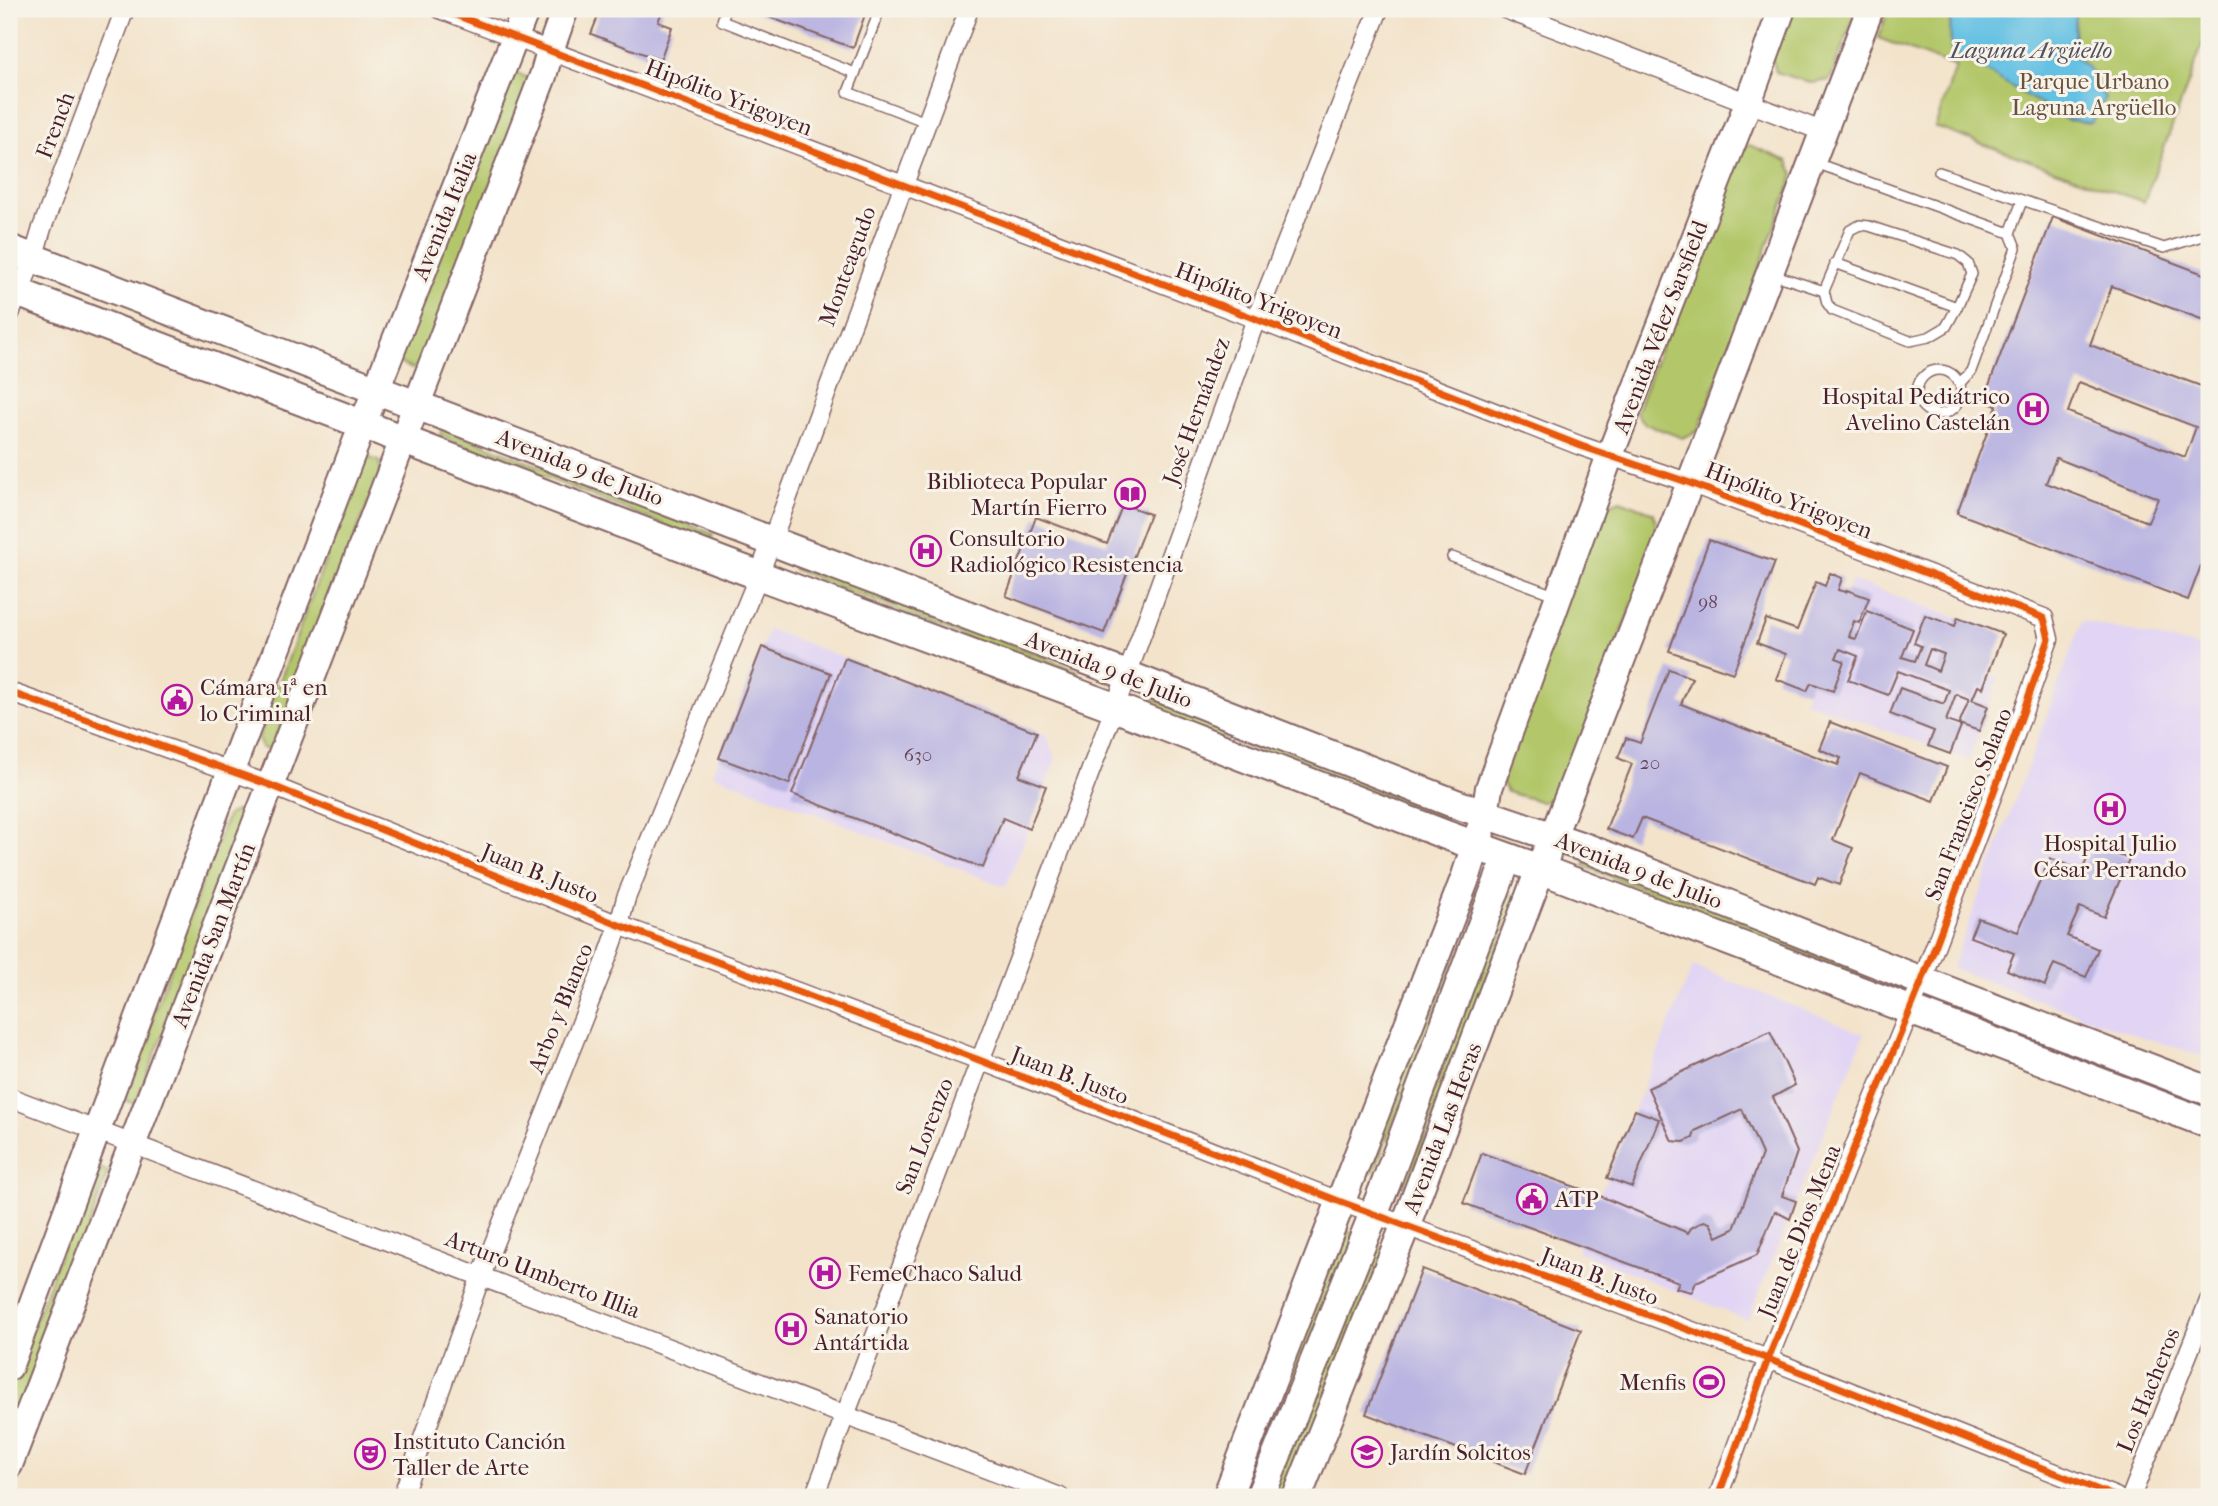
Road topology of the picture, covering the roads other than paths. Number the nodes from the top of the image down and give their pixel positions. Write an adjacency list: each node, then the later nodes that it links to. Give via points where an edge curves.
1 (125, 9): 24 (street, French, via 42,228)
2 (440, 9): 12 (street, Hipólito Yrigoyen)
3 (526, 9): 12 (main road, Avenida Italia)
4 (565, 9): 13 (main road, Avenida Italia)
5 (726, 9): 14 (lane, via 722,21)
6 (880, 9): 14 (lane)
7 (969, 9): 16 (street, Monteagudo)
8 (1379, 9): 30 (street, José Hernández)
9 (1505, 9): 15 (street)
10 (1782, 9): 15 (main road, Avenida Vélez Sarsfield)
11 (1870, 9): 17 (main road)
12 (515, 38): 13 (street, Hipólito Yrigoyen); 32 (main road, Avenida Italia)
13 (550, 51): 20 (street, Hipólito Yrigoyen); 33 (main road, Avenida Italia)
14 (855, 73): 16 (lane, via 848,92)
15 (1748, 103): 17 (street); 36 (main road, Avenida Vélez Sarsfield)
16 (926, 122): 20 (street, Monteagudo)
17 (1824, 132): 18 (main road)
18 (1812, 161): 23 (lane); 26 (main road)
19 (1939, 172): 21 (lane)
20 (903, 184): 30 (street, Hipólito Yrigoyen); 38 (street, Monteagudo)
21 (2022, 201): 22 (lane, via 2164,248 2202,236); 23 (lane)
22 (2209, 229)
23 (2010, 233): 31 (lane, via 2017,248 1971,371)
24 (21, 254): 28 (street, French); 32 (main road, Avenida 9 de Julio)
25 (1835, 263): 27 (lane); 29 (lane); 29 (lane, via 1850,230 1860,225 1958,255 1972,274)
26 (1770, 273): 27 (lane); 37 (main road)
27 (1824, 291): 29 (lane, via 1832,310 1910,341 1945,327)
28 (12, 299): 34 (main road, Avenida 9 de Julio)
29 (1957, 307)
30 (1256, 319): 36 (street, Hipólito Yrigoyen); 43 (street, José Hernández)
31 (1960, 383): 31 (lane, via 1942,370 1927,374 1918,386 1919,402 1937,415 1952,411 1961,398)
32 (376, 390): 33 (main road, Avenida 9 de Julio); 34 (main road, Avenida Italia)
33 (416, 405): 35 (main road, Avenida San Martín); 38 (main road, Avenida 9 de Julio)
34 (363, 423): 35 (main road, Avenida 9 de Julio); 46 (main road, Avenida San Martín)
35 (404, 439): 40 (main road, Avenida 9 de Julio); 47 (main road, Avenida San Martín)
36 (1610, 455): 37 (street, Hipólito Yrigoyen); 41 (main road, Avenida Vélez Sarsfield)
37 (1690, 483): 42 (street, Hipólito Yrigoyen, via 2044,618); 49 (main road)
38 (772, 540): 40 (street, Arbo y Blanco); 43 (main road, Avenida 9 de Julio)
39 (1452, 557): 41 (lane)
40 (759, 575): 45 (main road, Avenida 9 de Julio); 53 (street, Arbo y Blanco, via 626,898)
41 (1558, 596): 48 (main road, Avenida Vélez Sarsfield, via 1489,788)
42 (2049, 639): 54 (street, San Francisco Solano)
43 (1127, 675): 45 (street, San Lorenzo); 48 (main road, Avenida 9 de Julio)
44 (9, 692): 46 (street, Juan B. Justo)
45 (1114, 707): 50 (main road, Avenida 9 de Julio); 56 (street, San Lorenzo)
46 (230, 771): 47 (street, Juan B. Justo); 60 (main road, Avenida San Martín)
47 (270, 785): 53 (street, Juan B. Justo); 61 (main road, Avenida San Martín)
48 (1485, 814): 49 (main road, Avenida 9 de Julio); 50 (main road, Avenida Vélez Sarsfield)
49 (1553, 836): 52 (main road, Avenida Las Heras); 54 (main road, Avenida 9 de Julio)
50 (1476, 846): 51 (main road, Avenida 9 de Julio); 62 (main road)
51 (1507, 858): 52 (main road, Avenida 9 de Julio); 63 (main road, Avenida Las Heras)
52 (1540, 869): 55 (main road, Avenida 9 de Julio); 64 (main road, Avenida Las Heras)
53 (619, 925): 56 (street, Juan B. Justo); 65 (street, Arbo y Blanco)
54 (1922, 981): 55 (street, Juan de Dios Mena); 57 (main road, Avenida 9 de Julio)
55 (1910, 1009): 59 (main road, Avenida 9 de Julio); 67 (street, Juan de Dios Mena)
56 (979, 1060): 62 (street, Juan B. Justo); 69 (street, San Lorenzo)
57 (2209, 1091)
58 (9, 1097): 60 (street, Arturo Umberto Illia)
59 (2209, 1124)
60 (98, 1130): 61 (street, Arturo Umberto Illia); 68 (main road, Avenida San Martín)
61 (133, 1144): 65 (street, Arturo Umberto Illia); 70 (main road, Avenida San Martín)
62 (1341, 1202): 63 (street, Juan B. Justo); 74 (main road)
63 (1374, 1212): 64 (street, Juan B. Justo); 75 (main road, Avenida Las Heras)
64 (1406, 1224): 67 (street, Juan B. Justo); 76 (main road, Avenida Las Heras)
65 (481, 1276): 69 (street, Arturo Umberto Illia); 71 (street, Arbo y Blanco)
66 (2209, 1301): 79 (street, Los Hacheros)
67 (1768, 1359): 77 (street, Juan de Dios Mena); 78 (street, Juan B. Justo)
68 (9, 1367)
69 (846, 1415): 72 (street, San Lorenzo); 73 (street, Arturo Umberto Illia)
70 (9, 1465)
71 (402, 1497)
72 (814, 1497)
73 (1060, 1497)
74 (1227, 1497)
75 (1260, 1497)
76 (1297, 1497)
77 (1718, 1497)
78 (2116, 1497)
79 (2132, 1497)

